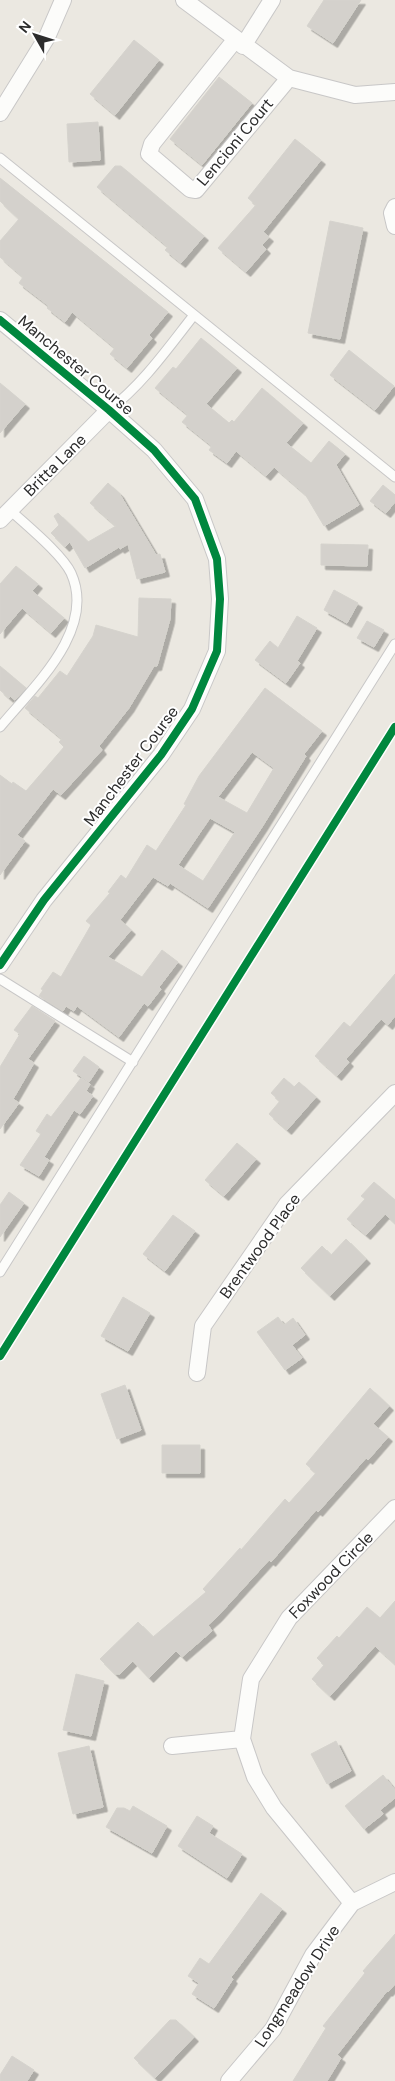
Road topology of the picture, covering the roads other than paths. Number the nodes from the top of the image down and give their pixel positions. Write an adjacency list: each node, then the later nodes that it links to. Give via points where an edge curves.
1 (63, 0): 7 (street, via 47,37)
2 (272, 0): 4 (street)
3 (191, 2): 4 (street)
4 (239, 43): 5 (street); 5 (street, Lencioni Court, via 152,144 149,154 190,189 196,190)
5 (289, 78): 6 (street, via 355,94)
6 (395, 92)
7 (0, 113)
8 (0, 158): 11 (lane)
9 (395, 207): 10 (street, via 392,213)
10 (395, 226)
11 (194, 315): 13 (lane, via 142,380); 14 (lane)
12 (0, 321): 13 (street, Manchester Course)
13 (109, 410): 15 (street, Britta Lane); 18 (street, Manchester Course, via 154,450 195,499 217,559 220,599 217,651 192,709 162,755 44,900)
14 (395, 477)
15 (5, 515): 17 (lane, via 58,556 71,572 77,593 76,615 60,654)
16 (395, 644): 20 (lane)
17 (0, 727)
18 (0, 964)
19 (0, 979): 20 (lane)
20 (133, 1062): 22 (lane)
21 (395, 1093): 23 (street, Brentwood Place, via 287,1204 203,1326)
22 (0, 1272)
23 (197, 1372)
24 (395, 1508): 25 (street, Foxwood Circle, via 289,1618 251,1679)
25 (242, 1739): 26 (street); 28 (street, Foxwood Circle, via 255,1777 274,1808)
26 (172, 1746)
27 (395, 1882): 28 (street, Longmeadow Drive)
28 (352, 1903): 29 (street, Longmeadow Drive, via 313,1955 273,2030)
29 (229, 2081)

